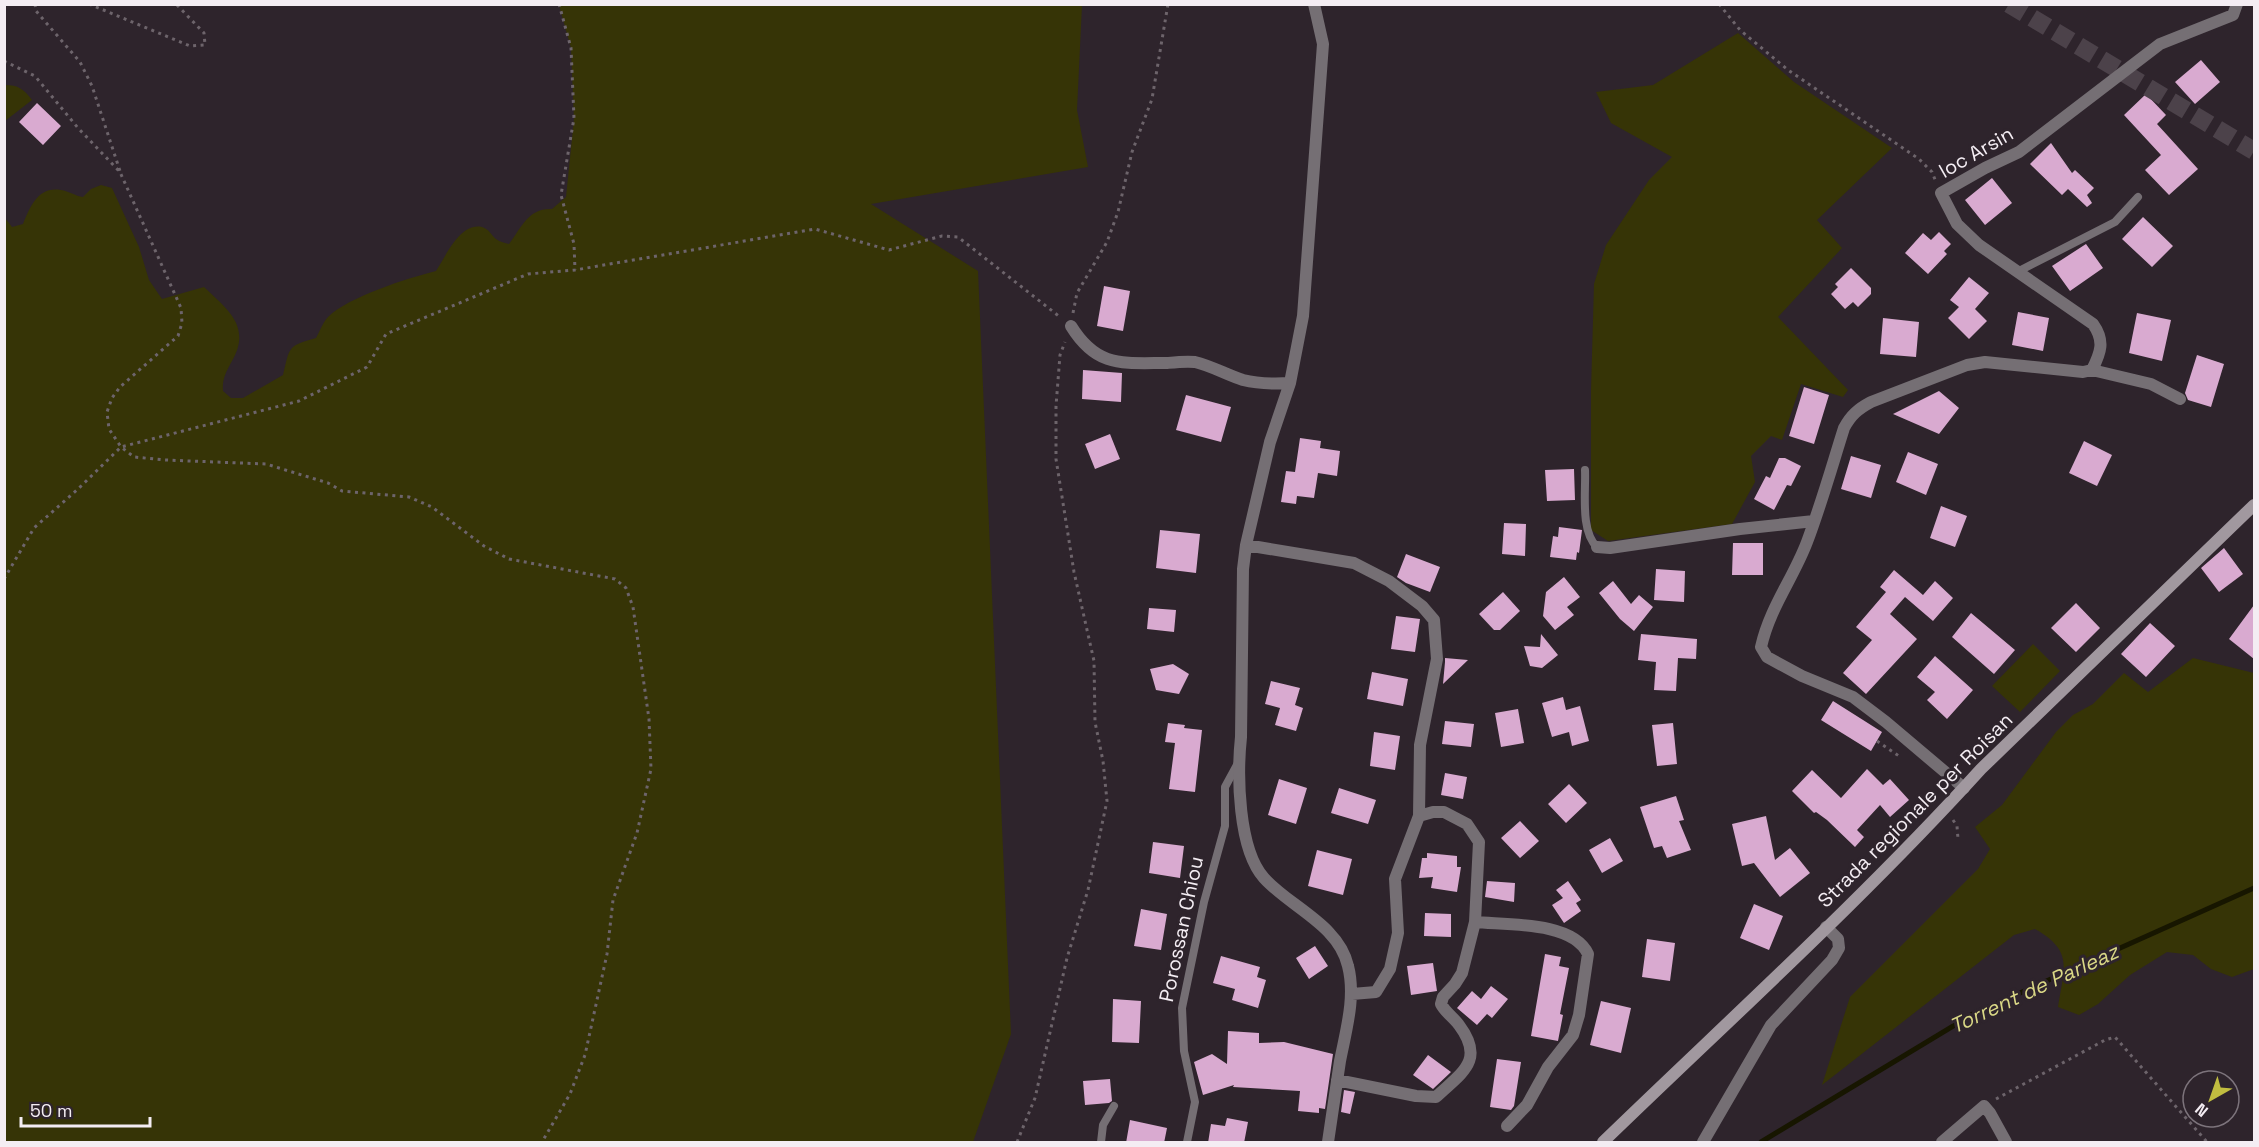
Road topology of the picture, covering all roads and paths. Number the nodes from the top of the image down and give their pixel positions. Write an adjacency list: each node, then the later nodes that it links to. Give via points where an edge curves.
1 (36, 4): 12 (path, via 36,11 80,62 92,86)
2 (89, 4): 3 (path, via 190,46 205,45 204,33)
3 (176, 4)
4 (199, 4): 5 (path)
5 (213, 4)
6 (559, 4): 15 (path, via 571,48 574,118 561,195 574,244)
7 (1168, 4): 17 (path, via 1152,99 1132,152 1118,212 1107,242 1077,293)
8 (1314, 4): 19 (street, Porossan Chiou, via 1323,44 1303,316)
9 (1719, 4): 13 (path, via 1740,30 1788,70 1919,159 1932,172)
10 (2236, 4): 13 (street, loc Arsin, via 2233,15 2160,44 2019,152)
11 (4, 61): 12 (path, via 35,76)
12 (120, 172): 21 (path, via 181,308 182,322 177,336 111,398 107,412 109,429)
13 (1941, 193): 16 (street, loc Arsin, via 1957,224)
14 (2138, 197): 16 (lane, via 2115,222)
15 (575, 270): 17 (path, via 815,229 889,250 942,236 958,237); 21 (path, via 528,274 386,334 367,367 299,401)
16 (2017, 272): 18 (street, loc Arsin, via 2093,324 2102,344)
17 (1071, 326): 19 (street, via 1082,344 1100,357 1123,363 1192,362 1261,384); 43 (path, via 1060,355 1056,459 1074,572 1094,662 1095,722 1107,801 1035,1098)
18 (2092, 370): 20 (street, via 2151,384); 24 (street, via 1984,362 1967,365 1864,406 1844,428)
19 (1290, 383): 25 (street, Porossan Chiou, via 1270,442)
20 (2180, 399)
21 (121, 447): 27 (path, via 34,528); 42 (path, via 134,457 266,464 342,491 410,497 432,507 484,546 509,559 615,579 626,588 633,607 649,719 651,769 638,832 613,900 607,954 585,1054 570,1094)
22 (1585, 470): 26 (lane, via 1587,531)
23 (2254, 505): 31 (main road, Strada regionale per Roisan)
24 (1814, 521): 26 (street); 31 (street, via 1761,647 1767,657 1853,698)
25 (1246, 545): 30 (street, Porossan Chiou); 33 (street, via 1353,563 1389,581 1434,620 1437,659 1420,745)
26 (1597, 547)
27 (4, 579)
28 (1877, 741): 29 (path)
29 (1899, 756)
30 (1239, 762): 37 (street, Porossan Chiou, via 1246,843 1253,864 1264,879 1331,934 1348,965); 45 (lane, Porossan Chiou, via 1225,787 1225,826 1203,902 1182,1008 1184,1052 1195,1102)
31 (1964, 788): 32 (main road, Strada regionale per Roisan)
32 (1944, 811): 34 (path, via 1957,826); 36 (main road, Strada regionale per Roisan)
33 (1419, 816): 35 (street, via 1444,812 1467,824 1479,842); 37 (street, via 1395,879 1398,933 1390,969 1376,992)
34 (1958, 839)
35 (1475, 922): 38 (street, via 1462,973 1441,1004 1469,1038 1473,1051 1466,1070 1436,1097); 41 (street, via 1549,928 1577,940 1588,954 1573,1035 1548,1067 1527,1105)
36 (1826, 927): 47 (main road, Strada regionale per Roisan); 48 (street, via 1838,939 1839,948 1771,1025)
37 (1352, 994): 38 (street, Porossan Chiou)
38 (1337, 1080): 46 (street, Porossan Chiou)
39 (1114, 1106): 44 (lane, via 1103,1125)
40 (1984, 1106): 49 (street); 50 (street); 51 (path, via 2115,1037)
41 (1507, 1126)
42 (542, 1143)
43 (1017, 1143)
44 (1101, 1143)
45 (1187, 1143)
46 (1328, 1143)
47 (1603, 1143)
48 (1703, 1143)
49 (1942, 1143)
50 (2006, 1143)
51 (2207, 1143)

